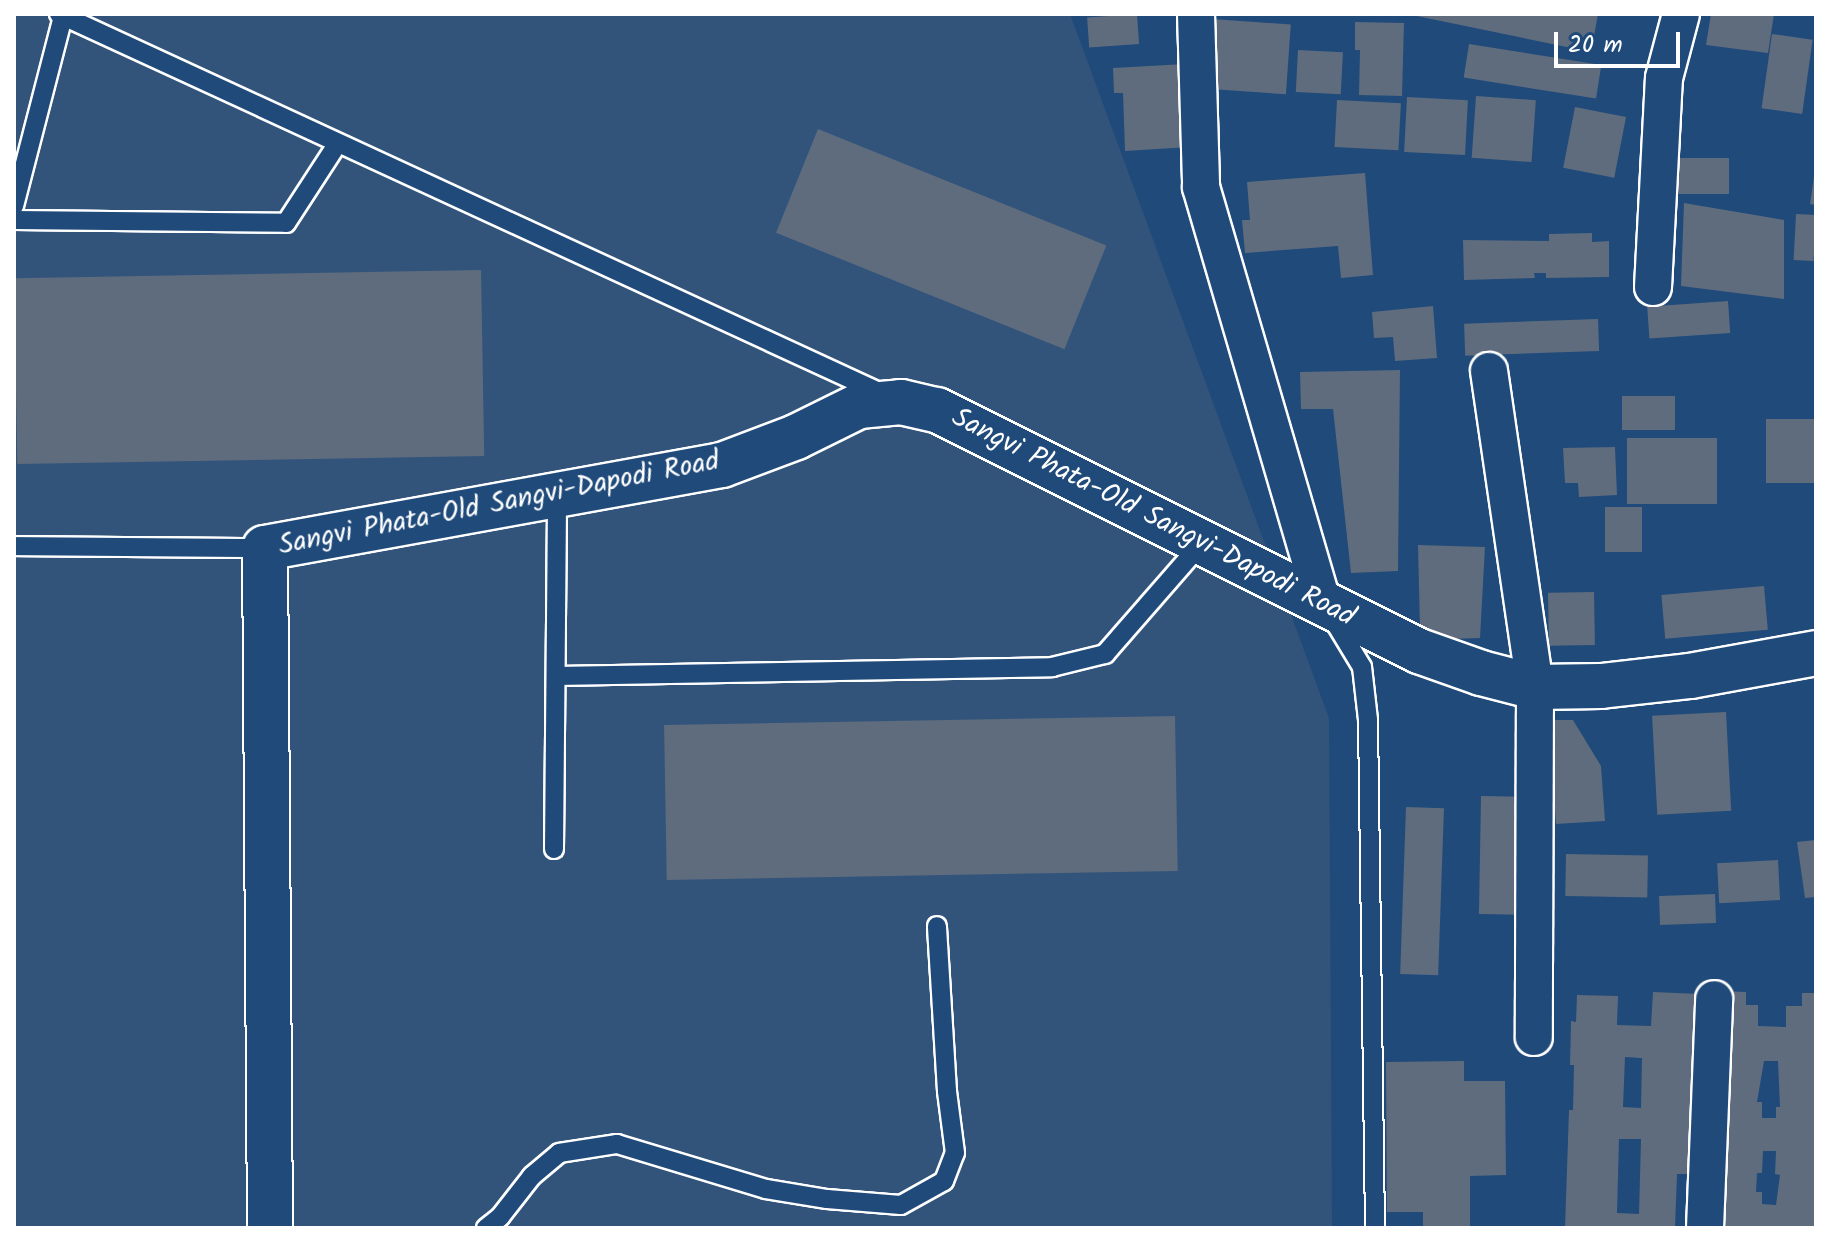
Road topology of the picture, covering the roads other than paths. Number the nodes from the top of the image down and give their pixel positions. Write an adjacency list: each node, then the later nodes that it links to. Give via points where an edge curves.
1 (1196, 14): 14 (street, via 1201,187)
2 (1681, 14): 7 (street, via 1664,78)
3 (61, 15): 4 (lane); 5 (lane)
4 (338, 143): 6 (lane, via 286,223); 9 (lane)
5 (14, 206)
6 (14, 220)
7 (1653, 287)
8 (1489, 371): 17 (street)
9 (901, 402): 10 (main road, Sangvi Phata-Old Sangvi-Dapodi Road, via 859,406 722,465); 11 (main road, Sangvi Phata-Old Sangvi-Dapodi Road, via 937,410)
10 (557, 495): 13 (main road, Sangvi Phata-Old Sangvi-Dapodi Road); 16 (lane)
11 (1202, 543): 14 (main road, Sangvi Phata-Old Sangvi-Dapodi Road); 16 (lane, via 1105,654 1052,667)
12 (14, 546): 13 (lane)
13 (265, 548): 22 (main road, Sangvi Phata-Old Sangvi-Dapodi Road)
14 (1323, 603): 17 (main road, Sangvi Phata-Old Sangvi-Dapodi Road, via 1419,651); 24 (lane, via 1362,667 1368,720)
15 (1816, 653): 17 (main road, Sangvi Phata-Old Sangvi-Dapodi Road, via 1690,676)
16 (556, 676): 18 (lane)
17 (1535, 687): 21 (street)
18 (554, 849)
19 (937, 926): 23 (lane, via 955,1153 944,1181 901,1205 827,1199 766,1189 617,1144 559,1153)
20 (1714, 999): 25 (street)
21 (1534, 1037)
22 (270, 1228)
23 (486, 1228)
24 (1375, 1228)
25 (1705, 1228)

